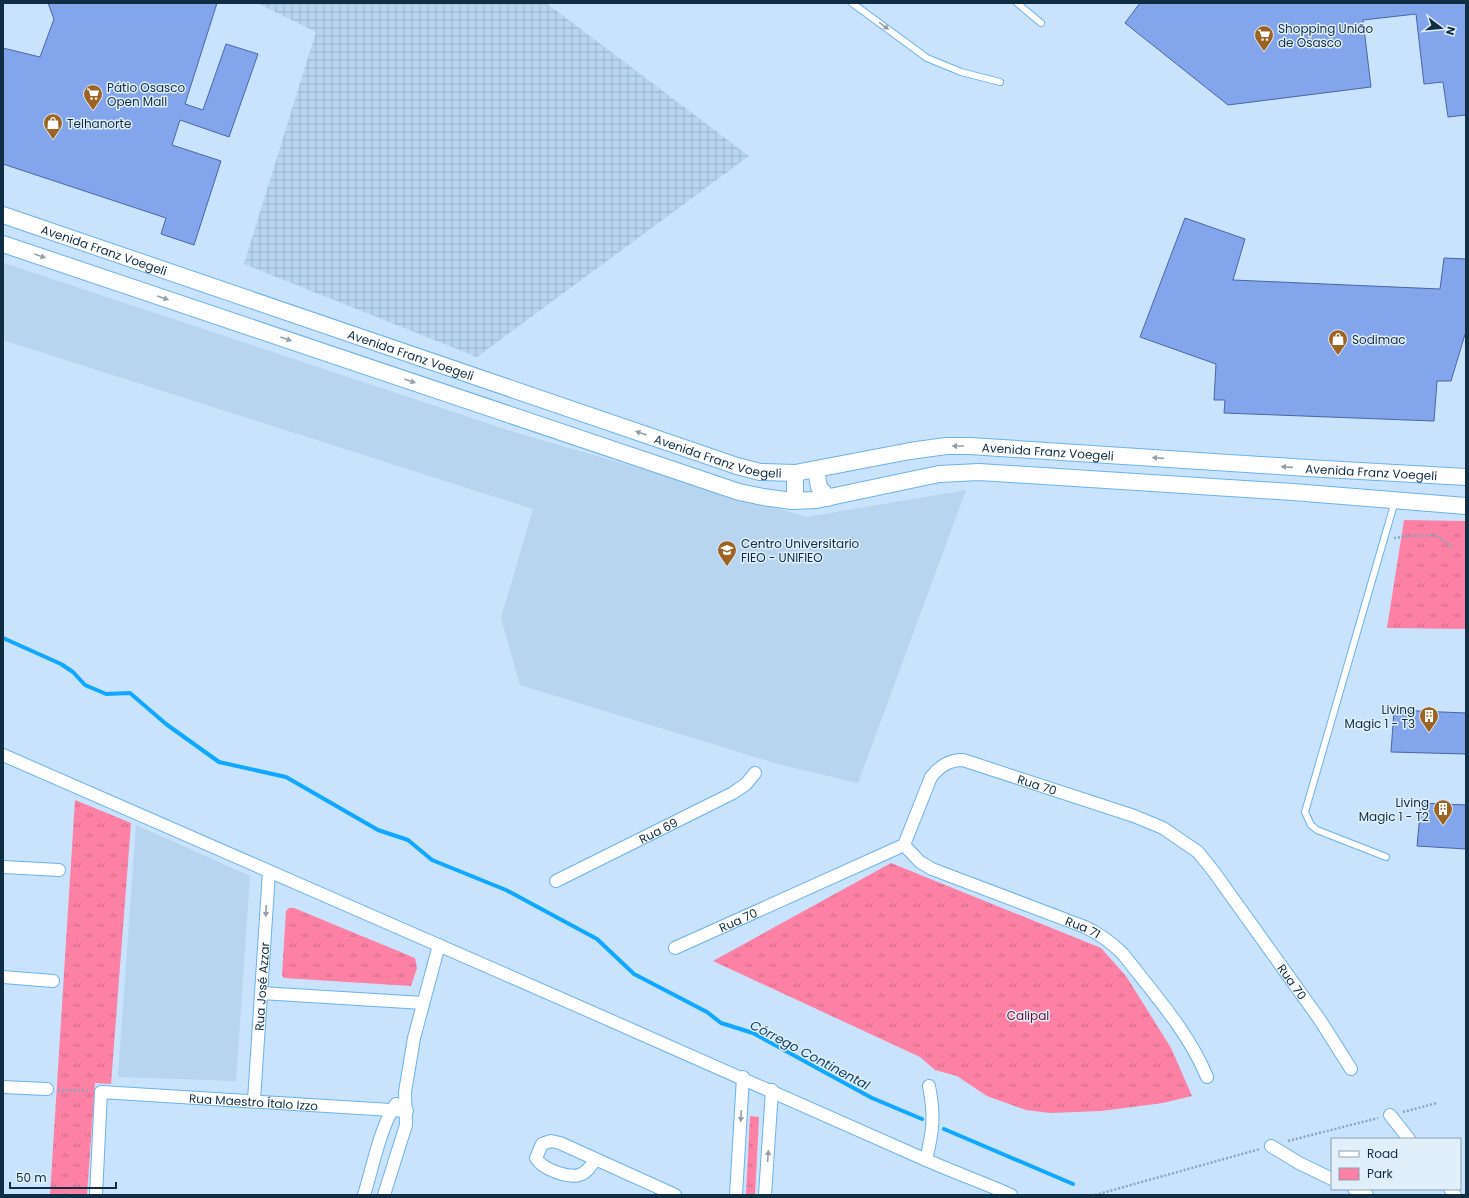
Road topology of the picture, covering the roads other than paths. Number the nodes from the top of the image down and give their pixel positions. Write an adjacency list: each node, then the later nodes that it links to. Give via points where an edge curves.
1 (852, 3): 4 (lane, one-way to 4, via 928,58 961,72)
2 (1017, 3): 3 (lane)
3 (1041, 23)
4 (1000, 82)
5 (3, 215): 9 (main road, Avenida Franz Voegeli, one-way to 5, via 760,472 737,466)
6 (3, 244): 13 (main road, Avenida Franz Voegeli, one-way to 13, via 739,492)
7 (1081, 453): 8 (main road, Avenida Franz Voegeli, one-way to 8, via 946,446 910,450); 10 (main road, via 1076,461 1062,471); 11 (main road, Avenida Franz Voegeli, one-way to 7)
8 (816, 470): 9 (main road, Avenida Franz Voegeli); 12 (main road, via 819,487)
9 (796, 473): 13 (main road)
10 (1023, 474): 12 (main road, Avenida Franz Voegeli, via 939,474); 14 (main road, Avenida Franz Voegeli)
11 (1466, 477)
12 (828, 498): 13 (main road, Avenida Franz Voegeli)
13 (795, 501)
14 (1395, 501): 15 (main road, Avenida Franz Voegeli); 19 (lane, via 1305,812 1311,825 1317,830)
15 (1466, 506)
16 (3, 755): 22 (street)
17 (754, 773): 23 (street, Rua 69, via 746,784 733,793)
18 (904, 845): 25 (street, Rua 70); 30 (street, Rua 70, via 931,777 938,769 954,760 977,763 1163,828 1198,852 1214,872); 32 (street, Rua 71, via 920,862 932,869 1085,927 1112,943 1188,1040)
19 (1386, 857)
20 (3, 867): 21 (street)
21 (59, 870)
22 (269, 872): 24 (street); 28 (street, Rua José Azzar, one-way to 28)
23 (556, 881)
24 (439, 945): 29 (street); 31 (street)
25 (675, 948)
26 (3, 977): 27 (street)
27 (53, 981)
28 (261, 993): 29 (street); 38 (street, Rua José Azzar)
29 (423, 1003): 37 (street)
30 (1352, 1069)
31 (743, 1077): 36 (street); 52 (street, one-way to 52)
32 (1207, 1077)
33 (929, 1086): 45 (street, via 934,1116)
34 (3, 1087): 35 (street)
35 (47, 1089)
36 (772, 1090): 45 (street); 53 (street, one-way to 36)
37 (405, 1092): 39 (street); 40 (street)
38 (254, 1100): 39 (street, Rua Maestro Ítalo Izzo); 48 (street, Rua Maestro Ítalo Izzo, via 101,1092)
39 (391, 1110): 40 (street, Rua Maestro Ítalo Izzo); 49 (street)
40 (407, 1111): 50 (street, via 406,1125)
41 (1390, 1115): 42 (street)
42 (1408, 1138)
43 (1270, 1146): 46 (street)
44 (595, 1160): 51 (street)
45 (926, 1160): 54 (street)
46 (1331, 1179)
47 (1356, 1190): 55 (street)
48 (96, 1195)
49 (364, 1195)
50 (384, 1195)
51 (674, 1195)
52 (736, 1195)
53 (765, 1195)
54 (1011, 1195)
55 (1367, 1195)

